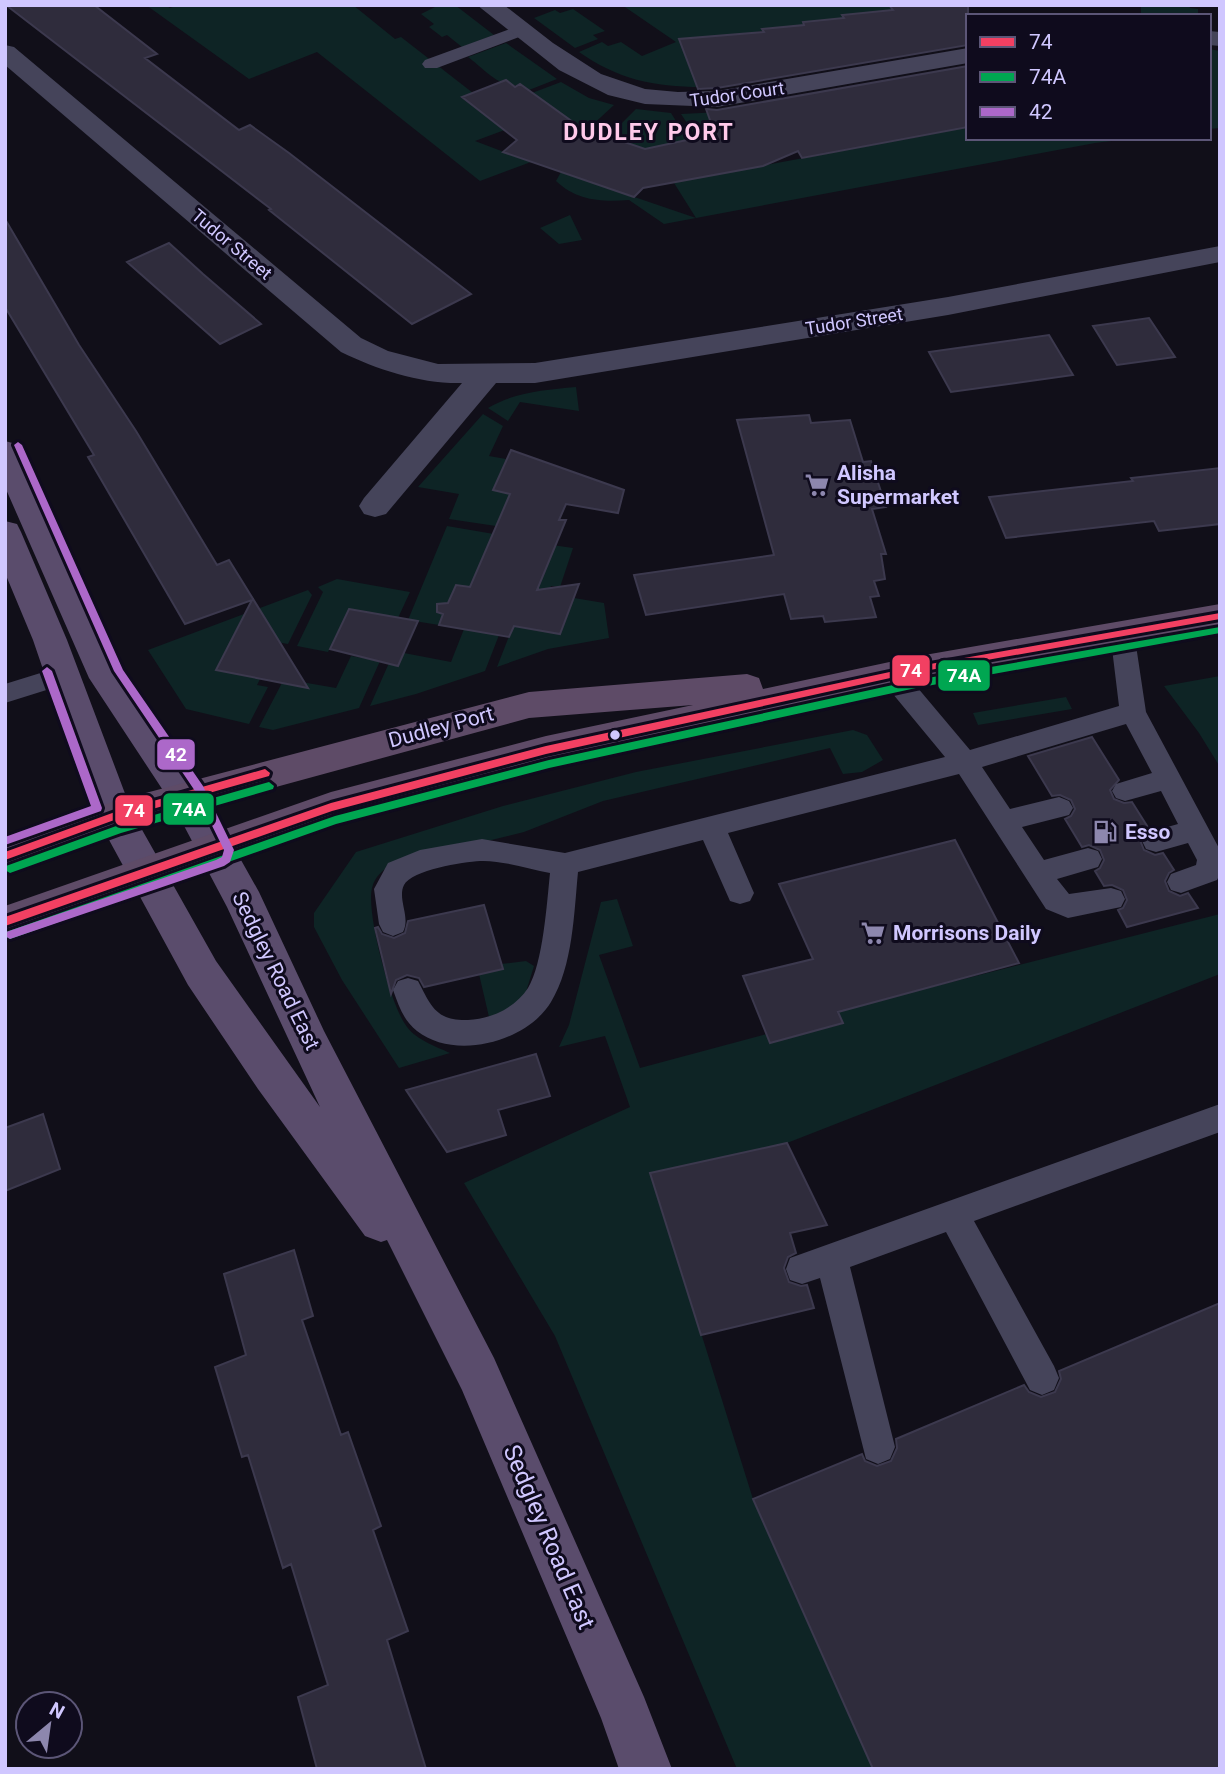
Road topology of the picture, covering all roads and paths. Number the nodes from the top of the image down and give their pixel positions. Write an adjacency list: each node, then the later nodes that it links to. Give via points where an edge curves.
1 (489, 5): 2 (street, Tudor Court)
2 (521, 30): 4 (street, Tudor Court, via 590,80 636,96 680,101 717,99); 5 (lane)
3 (5, 52): 7 (street, Tudor Street, via 351,345 404,367 438,374)
4 (966, 55)
5 (431, 64)
6 (1220, 254): 7 (street, Tudor Street, via 948,306 535,373)
7 (486, 375): 9 (street)
8 (5, 451): 20 (main road, Sedgley Road East, via 107,678)
9 (375, 506)
10 (5, 532): 14 (main road, Sedgley Road East)
11 (1220, 616): 12 (highway, Dudley Port)
12 (1122, 632): 13 (highway, Dudley Port); 16 (lane)
13 (892, 674): 17 (lane); 20 (highway, Dudley Port, via 529,705); 27 (highway, Dudley Port, via 546,750 331,807)
14 (63, 675): 15 (lane); 22 (main road, Sedgley Road East)
15 (5, 694)
16 (1133, 712): 17 (lane); 18 (lane)
17 (965, 762): 23 (lane); 24 (lane)
18 (1169, 779): 19 (lane); 25 (lane)
19 (1125, 791)
20 (187, 797): 22 (highway, Dudley Port); 27 (main road, Sedgley Road East)
21 (1059, 808): 23 (lane)
22 (115, 816): 28 (highway, Dudley Port); 31 (main road, Sedgley Road East)
23 (1004, 821): 32 (lane)
24 (712, 828): 30 (lane); 34 (lane)
25 (1197, 830): 26 (lane); 33 (lane, via 1212,860 1210,868)
26 (1156, 841)
27 (215, 850): 31 (highway, Dudley Port); 41 (main road, Sedgley Road East)
28 (5, 856)
29 (1088, 859): 32 (lane)
30 (565, 864): 37 (lane, via 482,850 420,861 398,871 388,889); 38 (lane, via 556,940 540,995 522,1017 453,1034 426,1025 411,1006)
31 (149, 873): 36 (highway, Dudley Port); 41 (main road, Sedgley Road East, via 202,973)
32 (1037, 873): 35 (lane, via 1062,905)
33 (1181, 882)
34 (740, 893)
35 (1111, 899)
36 (5, 922)
37 (393, 924)
38 (408, 990)
39 (1220, 1118): 40 (lane)
40 (953, 1214): 42 (lane); 43 (lane, via 817,1263)
41 (444, 1308): 44 (main road, Sedgley Road East, via 494,1412)
42 (1042, 1378)
43 (878, 1447)
44 (646, 1769)

